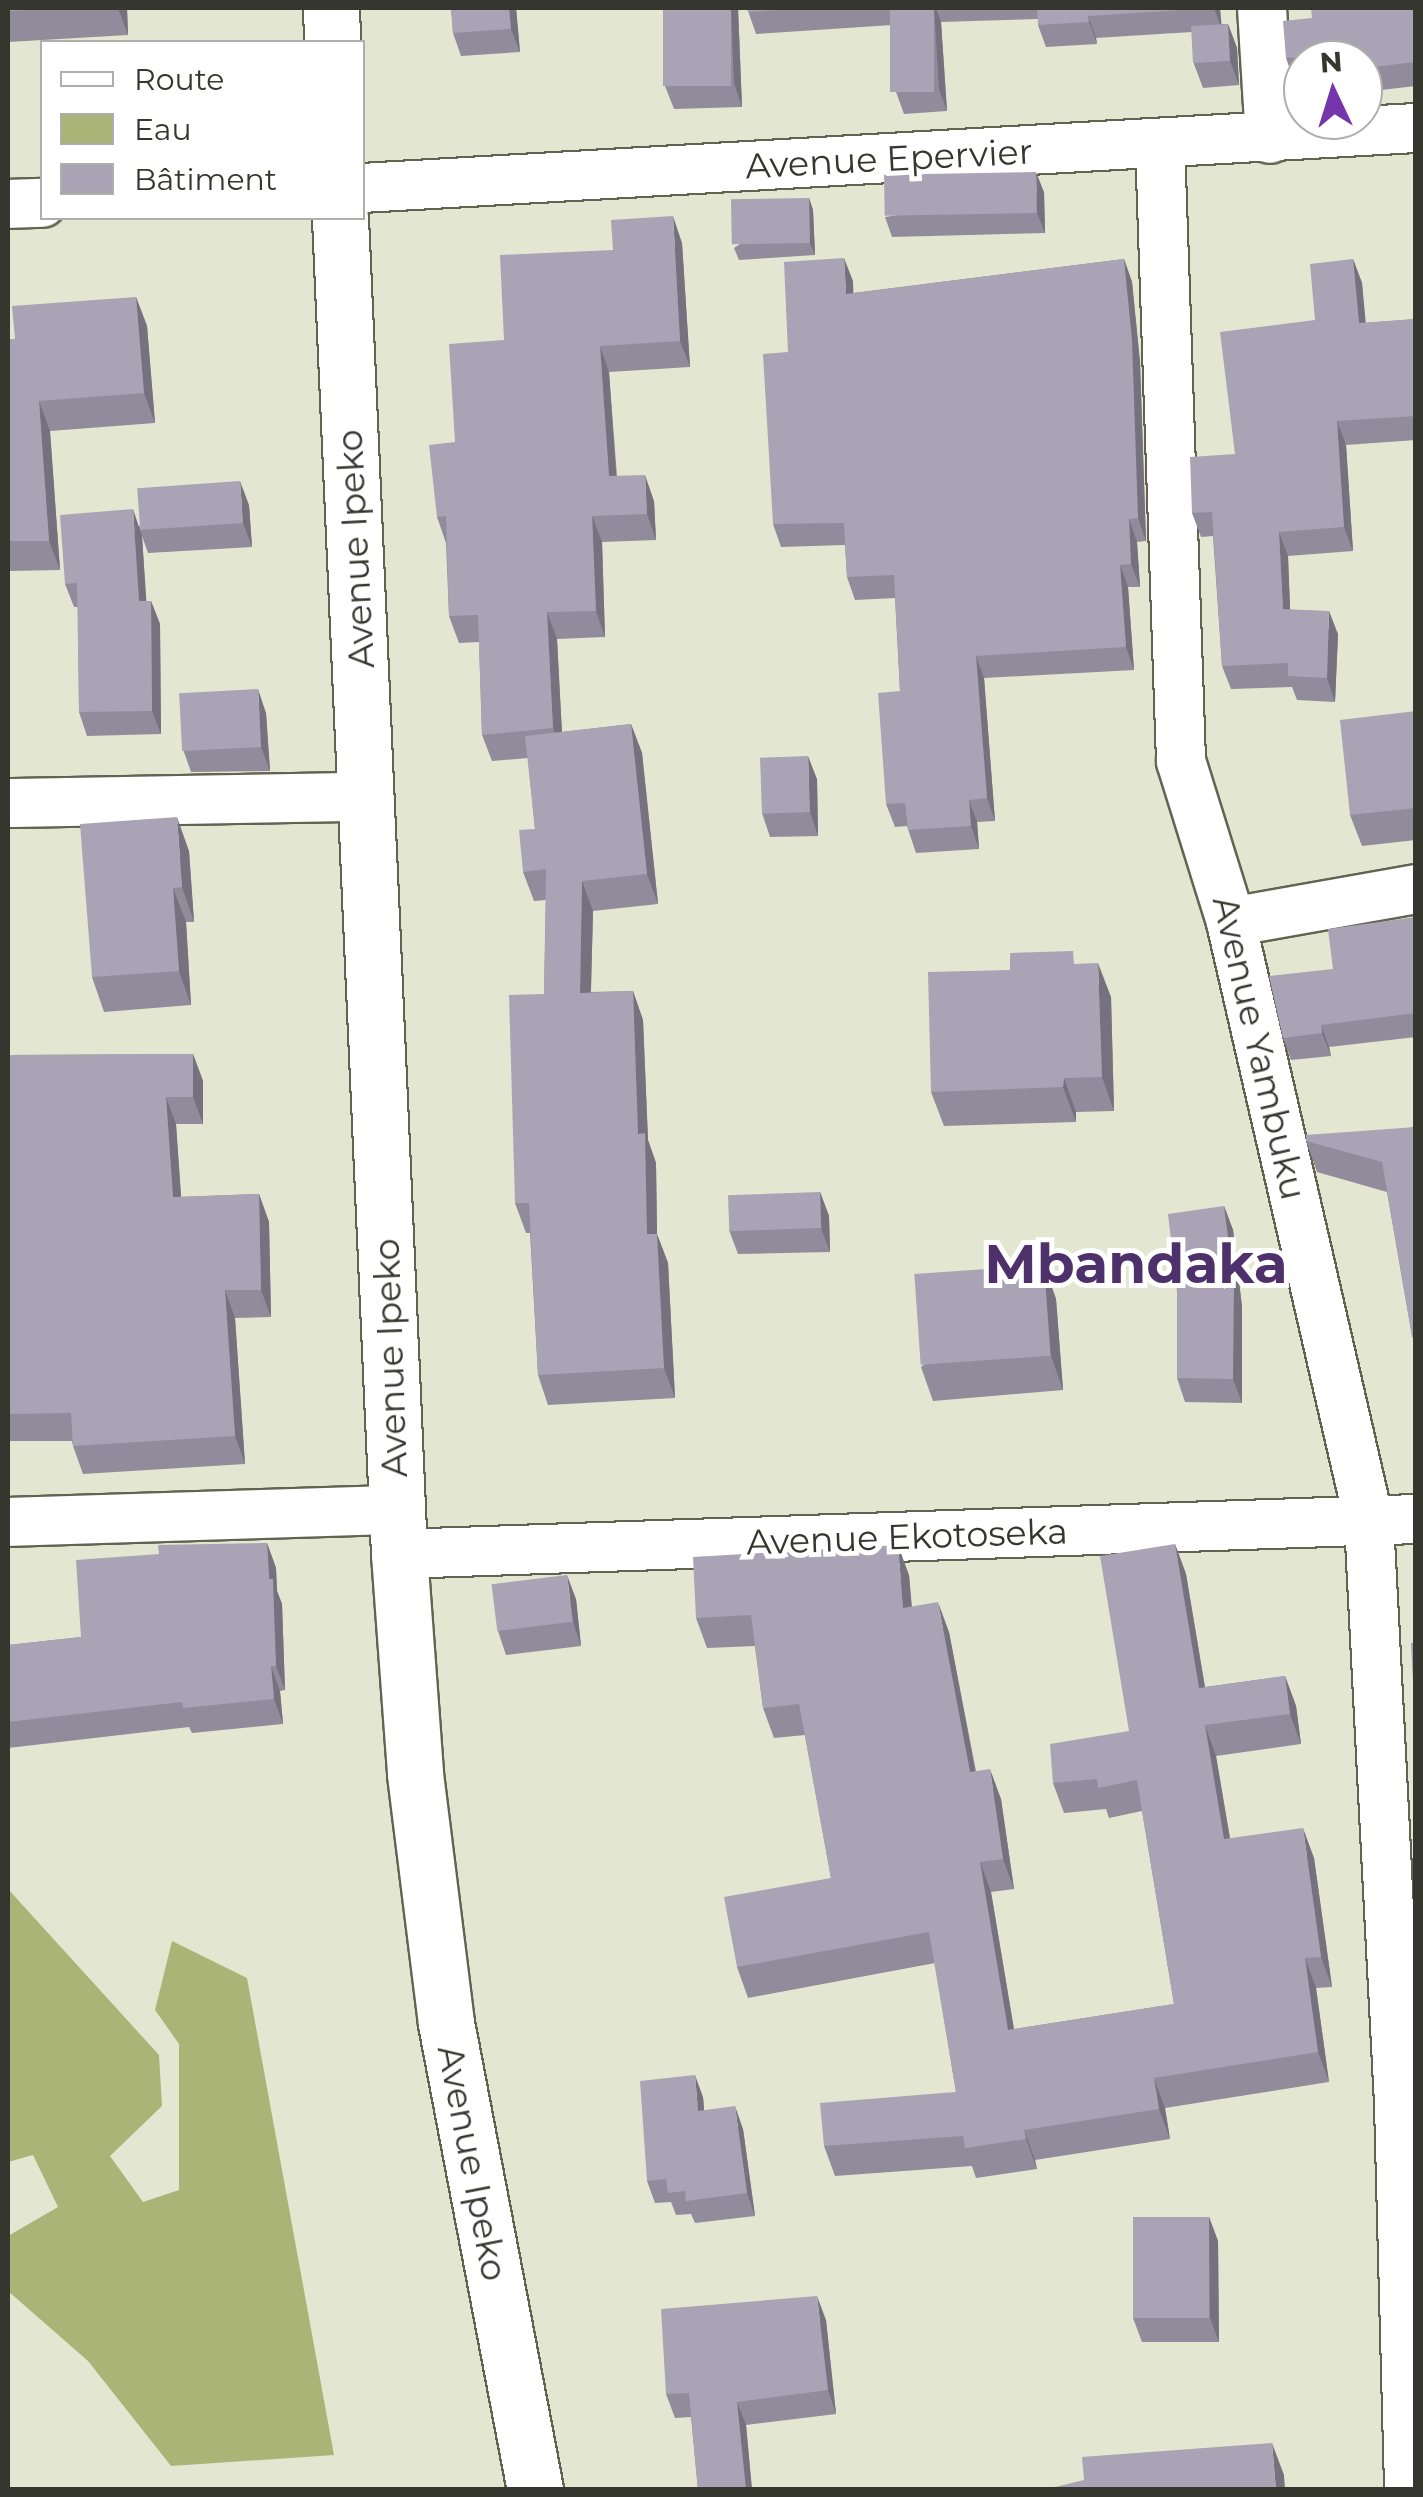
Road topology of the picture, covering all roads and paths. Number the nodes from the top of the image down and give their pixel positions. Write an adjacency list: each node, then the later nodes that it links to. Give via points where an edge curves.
1 (331, 8): 3 (street)
2 (1262, 8): 5 (street)
3 (332, 40)
4 (1416, 128): 5 (street, Avenue Epervier)
5 (1270, 139): 6 (street, Avenue Epervier)
6 (1160, 144): 7 (street, Avenue Epervier); 14 (street, Avenue Yambuku, via 1182,761)
7 (365, 188)
8 (40, 203): 9 (street)
9 (8, 204)
10 (340, 220): 11 (street, Avenue Ipeko)
11 (367, 797): 12 (street); 18 (street, Avenue Ipeko)
12 (8, 803)
13 (1416, 888): 14 (street)
14 (1231, 922): 16 (street, Avenue Yambuku)
15 (1416, 1519): 16 (street, Avenue Ekotoseka)
16 (1369, 1521): 18 (street, Avenue Ekotoseka); 19 (street, Avenue Yambuku)
17 (8, 1522): 18 (street, Avenue Ekotoseka)
18 (398, 1532): 20 (street, Avenue Ipeko, via 415,1774 446,2024)
19 (1407, 2103): 21 (street, Avenue Yambuku)
20 (535, 2490)
21 (1410, 2490)

